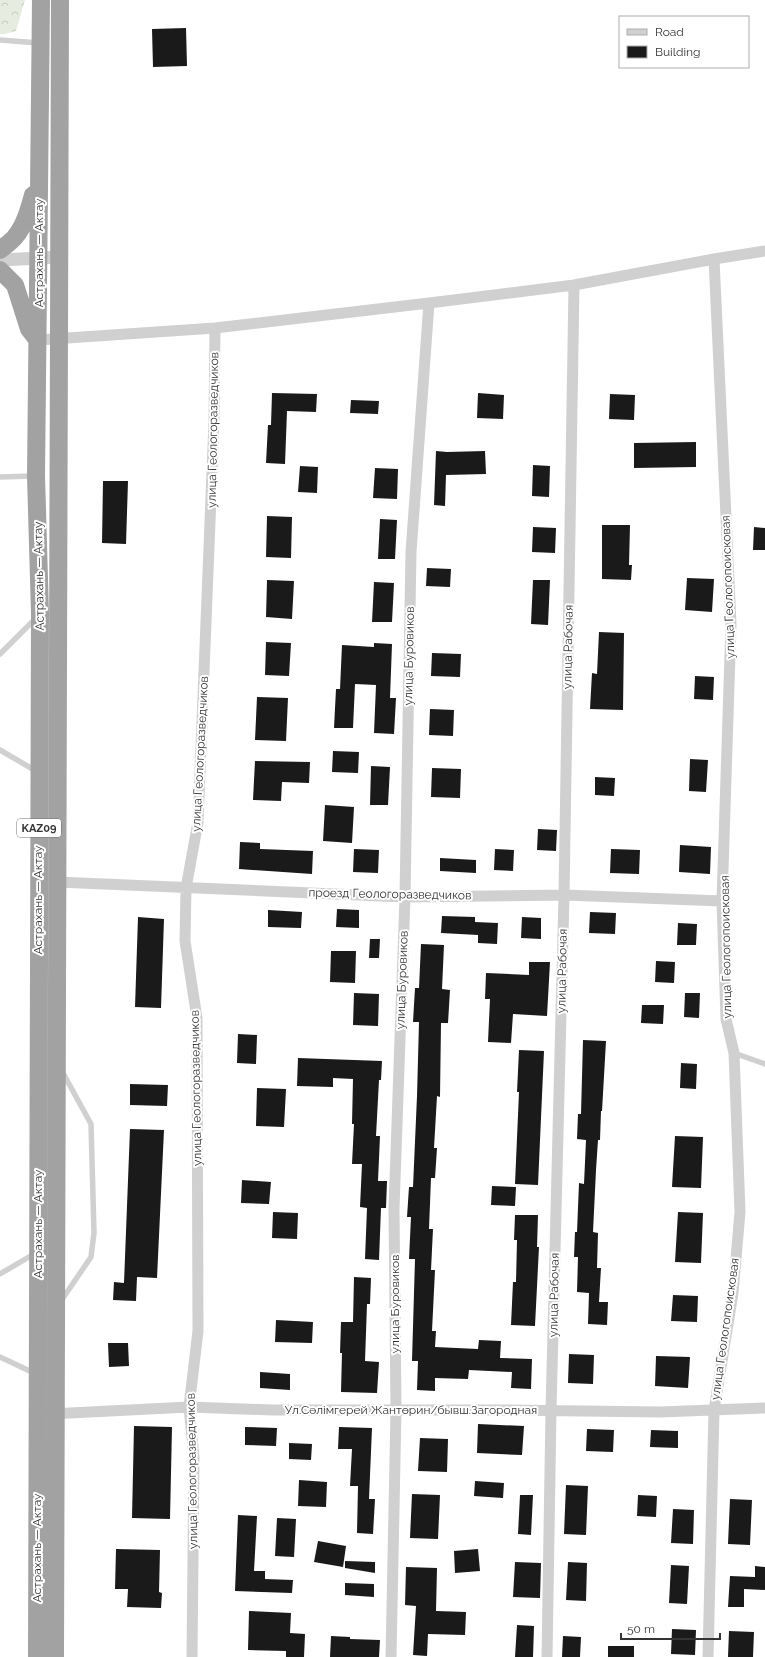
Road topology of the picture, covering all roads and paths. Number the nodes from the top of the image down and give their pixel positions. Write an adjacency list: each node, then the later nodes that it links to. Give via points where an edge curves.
1 (42, 0): 4 (highway, Астрахань — Актау / KAZ09)
2 (60, 0): 8 (highway, Астрахань — Актау / KAZ09)
3 (0, 40): 4 (lane)
4 (41, 43): 5 (highway, Астрахань — Актау / KAZ09)
5 (39, 175): 6 (highway, via 24,223 15,237); 9 (highway, Астрахань — Актау / KAZ09)
6 (0, 250)
7 (765, 251): 10 (street)
8 (60, 257): 9 (street); 16 (highway, Астрахань — Актау / KAZ09)
9 (38, 258): 11 (street); 17 (highway, Астрахань — Актау / KAZ09)
10 (714, 259): 13 (street); 28 (street, улица Геологопоисковая, via 731,624)
11 (0, 260)
12 (0, 270): 17 (highway, via 16,285 29,329)
13 (574, 285): 14 (street); 26 (street, улица Рабочая)
14 (429, 303): 15 (street); 27 (street, улица Буровиков, via 411,552)
15 (215, 328): 16 (street); 25 (street, улица Геологоразведчиков, via 214,422 198,822)
16 (60, 338): 17 (street); 24 (highway, Астрахань — Актау / KAZ09)
17 (38, 340): 18 (highway, Астрахань — Актау / KAZ09)
18 (36, 476): 19 (lane); 20 (highway, Астрахань — Актау / KAZ09)
19 (0, 477)
20 (40, 614): 21 (lane); 23 (highway, Астрахань — Актау / KAZ09)
21 (0, 654)
22 (0, 750): 23 (lane)
23 (39, 772): 32 (highway, Астрахань — Актау / KAZ09)
24 (57, 882): 25 (street, проезд Геологоразведчиков); 30 (highway, Астрахань — Актау / KAZ09)
25 (186, 888): 27 (street, проезд Геологоразведчиков); 37 (street, улица Геологоразведчиков, via 185,941 197,1018 198,1331)
26 (564, 895): 27 (street, проезд Геологоразведчиков); 28 (street, проезд Геологоразведчиков); 40 (street, улица Рабочая)
27 (405, 897): 39 (street, улица Буровиков, via 394,1209)
28 (722, 902): 29 (street, улица Геологопоисковая, via 726,1018)
29 (734, 1053): 31 (lane); 41 (street, улица Геологопоисковая, via 740,1212 733,1293)
30 (57, 1062): 34 (highway, Астрахань — Актау / KAZ09); 34 (lane, via 92,1124 94,1234 91,1257)
31 (765, 1064)
32 (38, 1252): 33 (lane); 36 (highway, Астрахань — Актау / KAZ09)
33 (0, 1274)
34 (56, 1309): 42 (highway, Астрахань — Актау / KAZ09)
35 (0, 1357): 36 (lane)
36 (38, 1375): 43 (highway, Астрахань — Актау / KAZ09)
37 (189, 1407): 39 (street, Ул.Сәлімгерей Жантөрин/бывш.Загородная); 42 (street, Ул.Сәлімгерей Жантөрин/бывш.Загородная); 48 (street, улица Геологоразведчиков, via 194,1456)
38 (765, 1408): 41 (street, Ул.Сәлімгерей Жантөрин/бывш.Загородная)
39 (396, 1410): 40 (street, Ул.Сәлімгерей Жантөрин/бывш.Загородная); 49 (street, улица Буровиков)
40 (551, 1410): 41 (street, Ул.Сәлімгерей Жантөрин/бывш.Загородная); 50 (street, улица Рабочая)
41 (714, 1410): 51 (street, улица Геологопоисковая)
42 (56, 1413): 43 (street, Ул.Сәлімгерей Жантөрин/бывш.Загородная); 45 (highway, Астрахань — Актау / KAZ09)
43 (38, 1415): 44 (highway, Астрахань — Актау / KAZ09)
44 (37, 1621): 45 (highway); 46 (highway, Астрахань — Актау / KAZ09)
45 (55, 1621): 47 (highway, Астрахань — Актау / KAZ09)
46 (37, 1657)
47 (55, 1657)
48 (192, 1657)
49 (391, 1657)
50 (547, 1657)
51 (708, 1657)

